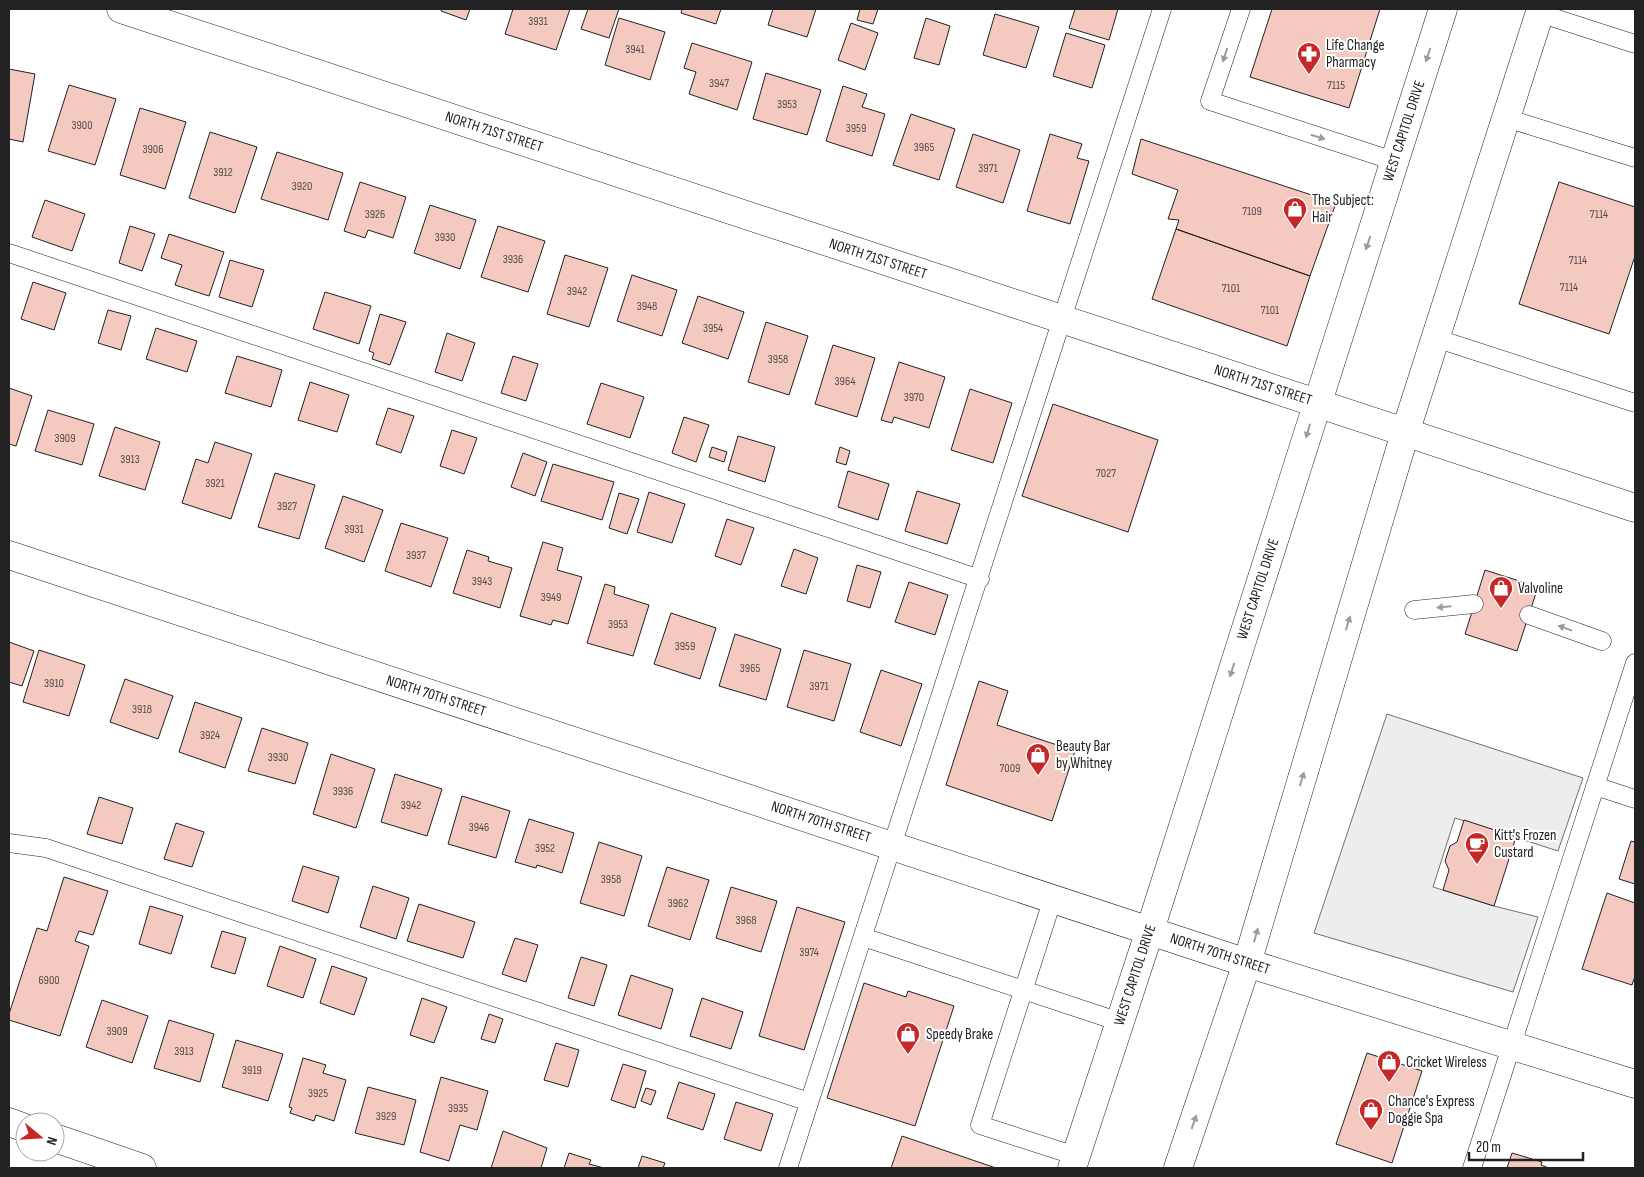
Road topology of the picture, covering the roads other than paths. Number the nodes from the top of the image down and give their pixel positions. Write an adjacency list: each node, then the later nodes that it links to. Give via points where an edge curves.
1 (121, 9): 11 (street, NORTH 71ST STREET)
2 (1162, 9): 11 (lane)
3 (1241, 9): 9 (lane, one-way to 9, via 1210,101)
4 (1443, 9): 9 (street, WEST CAPITOL DRIVE, one-way to 9)
5 (1540, 11): 6 (lane); 7 (street)
6 (1635, 44)
7 (1506, 118): 8 (lane); 12 (street)
8 (1635, 158)
9 (1394, 161): 13 (street, WEST CAPITOL DRIVE, one-way to 13)
10 (9, 253): 18 (lane)
11 (1063, 320): 13 (street, NORTH 71ST STREET); 18 (lane)
12 (1435, 338): 14 (lane); 15 (street)
13 (1317, 403): 15 (street, NORTH 71ST STREET); 29 (street, WEST CAPITOL DRIVE, one-way to 29)
14 (1635, 403)
15 (1405, 433): 16 (street, NORTH 71ST STREET); 31 (street, one-way to 15)
16 (1635, 508)
17 (9, 555): 27 (street, NORTH 70TH STREET)
18 (980, 579): 27 (lane)
19 (1474, 604): 20 (lane, one-way to 20)
20 (1414, 610)
21 (1529, 615): 22 (lane, one-way to 21)
22 (1602, 641)
23 (1635, 663): 24 (lane)
24 (1595, 786): 25 (lane); 34 (lane)
25 (1635, 799)
26 (9, 843): 36 (lane, via 46,848)
27 (893, 846): 28 (street, NORTH 70TH STREET); 30 (lane)
28 (1053, 898): 29 (street, NORTH 70TH STREET); 32 (lane)
29 (1150, 930): 31 (street, NORTH 70TH STREET); 33 (street, WEST CAPITOL DRIVE)
30 (863, 937): 32 (lane); 36 (lane)
31 (1247, 963): 34 (street, NORTH 70TH STREET); 41 (street, one-way to 31)
32 (1023, 989): 33 (lane); 38 (lane, via 980,1125)
33 (1120, 1022): 38 (street, WEST CAPITOL DRIVE)
34 (1511, 1045): 35 (street, NORTH 70TH STREET); 42 (lane)
35 (1635, 1084)
36 (809, 1102): 40 (lane)
37 (65, 1141): 39 (street)
38 (1074, 1162)
39 (142, 1168)
40 (788, 1168)
41 (1178, 1168)
42 (1472, 1168)

